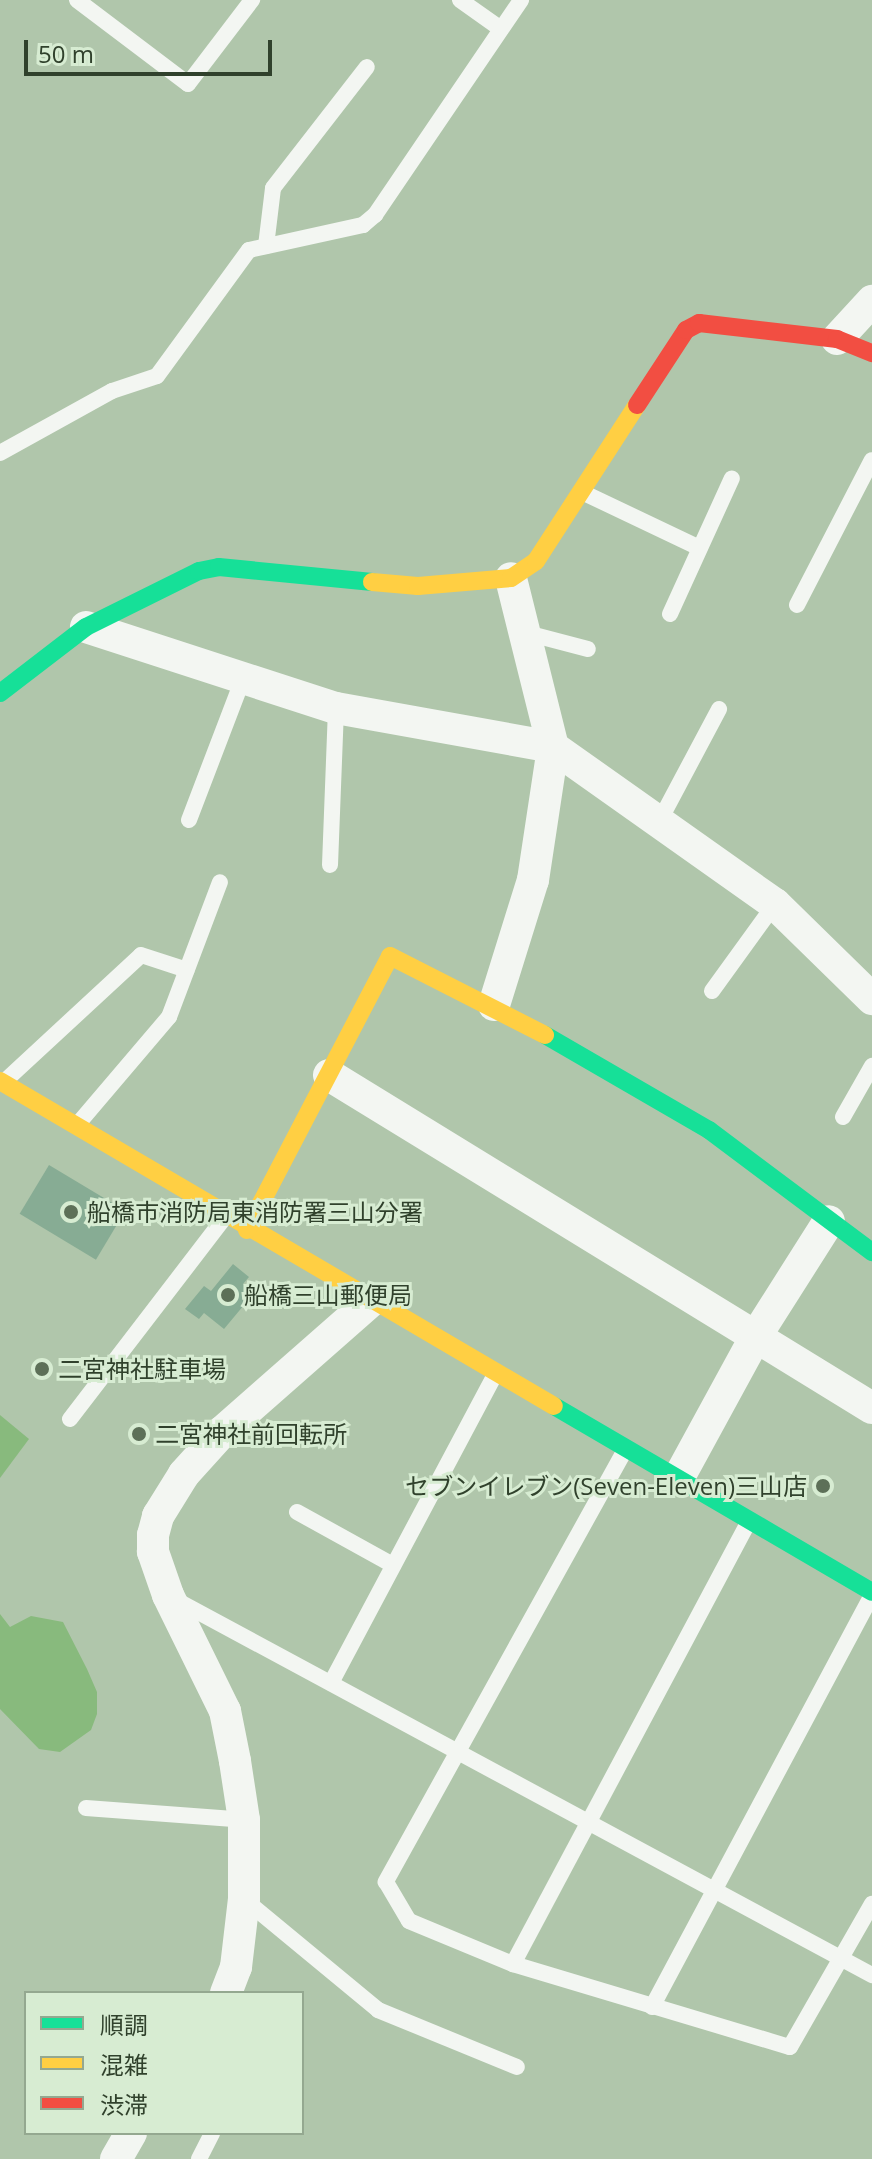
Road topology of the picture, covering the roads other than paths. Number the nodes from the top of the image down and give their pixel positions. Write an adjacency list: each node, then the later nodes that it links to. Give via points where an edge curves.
1 (77, 0): 2 (lane, via 188,84)
2 (252, 0)
3 (460, 0): 5 (lane)
4 (521, 0): 5 (lane)
5 (501, 29): 7 (lane, via 375,215 363,225)
6 (367, 67): 7 (lane, via 273,188)
7 (266, 246): 11 (lane, via 249,250 157,376 112,391)
8 (872, 301): 9 (street)
9 (837, 339): 10 (street); 14 (street, via 716,322 686,330)
10 (872, 353)
11 (0, 453)
12 (872, 460): 17 (lane)
13 (732, 478): 15 (lane)
14 (584, 493): 15 (lane); 16 (street, via 536,561)
15 (700, 548): 18 (lane)
16 (511, 578): 19 (street, via 418,586 219,567 199,571); 20 (street)
17 (797, 605)
18 (670, 614)
19 (86, 627): 22 (street); 23 (street)
20 (523, 632): 21 (lane); 26 (street)
21 (588, 649)
22 (242, 681): 24 (street); 27 (lane)
23 (0, 693)
24 (336, 708): 26 (street); 29 (lane)
25 (719, 709): 28 (lane)
26 (553, 747): 28 (street); 35 (street, via 533,880)
27 (189, 820)
28 (659, 822): 31 (street)
29 (330, 865)
30 (220, 882): 32 (lane)
31 (775, 904): 33 (lane); 34 (street)
32 (187, 970): 38 (lane, via 141,955); 40 (lane, via 169,1017)
33 (712, 991)
34 (872, 999)
35 (494, 1005): 37 (street, via 390,956); 42 (street, via 709,1130)
36 (872, 1066): 39 (lane)
37 (329, 1075): 43 (street); 46 (street)
38 (1, 1082): 40 (street)
39 (843, 1117)
40 (74, 1129): 41 (street)
41 (225, 1217): 43 (street); 49 (lane)
42 (829, 1221): 44 (street); 46 (street)
43 (247, 1230): 45 (street)
44 (872, 1252)
45 (371, 1301): 47 (street); 56 (street, via 292,1367 184,1474 158,1516 153,1535 153,1552)
46 (756, 1336): 48 (street); 51 (street)
47 (495, 1373): 50 (street); 54 (lane)
48 (872, 1408)
49 (70, 1419)
50 (626, 1449): 51 (street); 58 (lane)
51 (678, 1479): 53 (street)
52 (297, 1512): 54 (lane)
53 (749, 1521): 55 (street); 61 (lane)
54 (393, 1565): 57 (lane)
55 (872, 1593): 62 (lane)
56 (168, 1595): 57 (lane); 60 (street, via 225,1711)
57 (331, 1683): 58 (lane)
58 (461, 1754): 61 (lane); 66 (lane, via 386,1882 409,1921)
59 (86, 1808): 60 (lane)
60 (244, 1820): 63 (street)
61 (588, 1822): 62 (lane); 66 (lane)
62 (714, 1890): 65 (lane); 69 (lane)
63 (244, 1899): 68 (street, via 236,1967); 70 (lane, via 378,2010)
64 (872, 1904): 65 (lane)
65 (842, 1959): 67 (lane); 69 (lane, via 790,2047)
66 (513, 1964): 69 (lane)
67 (872, 1975)
68 (227, 1991)
69 (652, 2007)
70 (517, 2067)
71 (130, 2135): 73 (street)
72 (211, 2135): 74 (lane)
73 (116, 2159)
74 (199, 2159)

